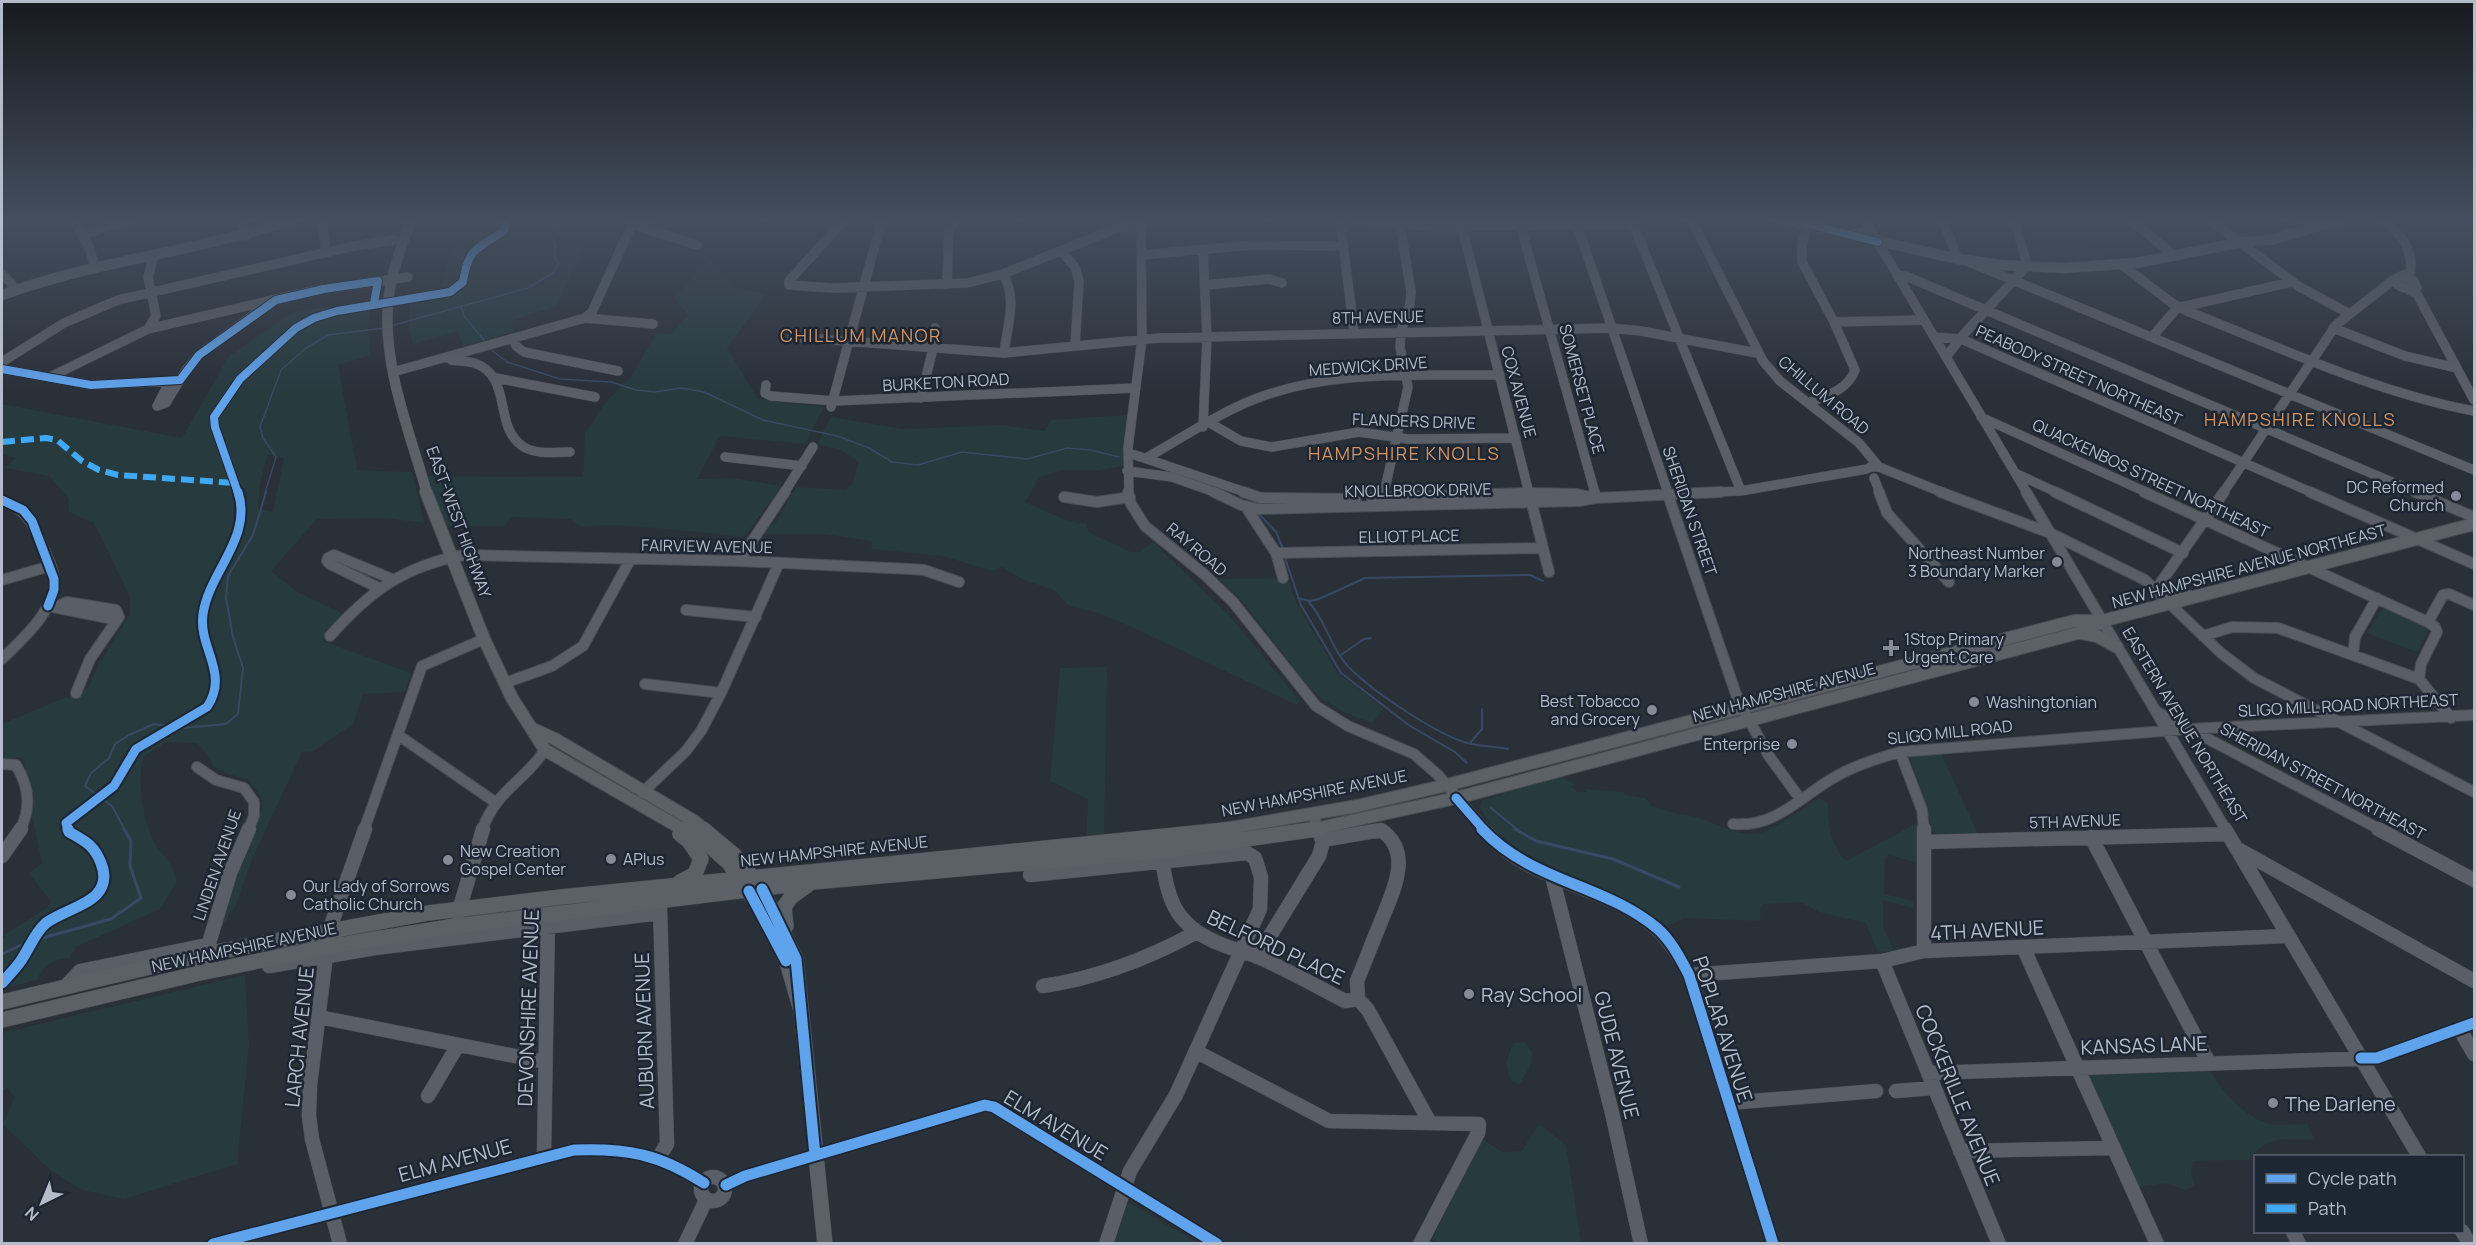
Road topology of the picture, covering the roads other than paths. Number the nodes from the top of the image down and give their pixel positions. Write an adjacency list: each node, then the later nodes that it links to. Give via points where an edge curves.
1 (5, 277): 37 (street)
2 (37, 277): 37 (main road)
3 (49, 277): 44 (main road)
4 (149, 277): 43 (street)
5 (216, 277): 43 (street)
6 (408, 277): 32 (street)
7 (607, 277): 49 (street, via 592,312)
8 (792, 277): 40 (street, via 788,282 793,286)
9 (866, 277): 40 (street)
10 (947, 277): 38 (street)
11 (991, 277): 38 (street)
12 (1005, 277): 72 (street, via 1012,297)
13 (1078, 277): 70 (street)
14 (1142, 277): 67 (street, RAY ROAD)
15 (1205, 277): 39 (street)
16 (1347, 277): 59 (street)
17 (1409, 277): 60 (street, via 1409,310)
18 (1474, 277): 58 (street, COX AVENUE)
19 (1535, 277): 57 (street, SOMERSET PLACE)
20 (1594, 277): 54 (street, SHERIDAN STREET)
21 (1654, 277): 65 (street)
22 (1720, 277): 73 (street, CHILLUM ROAD)
23 (1810, 277): 51 (street)
24 (1898, 277): 50 (street, EASTERN AVENUE NORTHEAST)
25 (1908, 277): 47 (street)
26 (2005, 277): 34 (street)
27 (2018, 277): 34 (street)
28 (2138, 277): 46 (street)
29 (2285, 277): 35 (street)
30 (2400, 277): 33 (street)
31 (2413, 277): 42 (street)
32 (392, 279): 45 (street); 81 (main road, EAST-WEST HIGHWAY, via 387,326)
33 (2394, 280): 42 (street); 42 (street, via 2404,288); 48 (street)
34 (2015, 281): 47 (street); 63 (street)
35 (2292, 282): 46 (street); 48 (street)
36 (1282, 283): 39 (street, via 1269,279)
37 (12, 284): 41 (main road)
38 (947, 284): 40 (street)
39 (1205, 285): 64 (street)
40 (863, 287): 69 (street)
41 (2, 288)
42 (2416, 288): 78 (street)
43 (151, 292): 56 (street, via 156,316); 77 (street, via 78,316)
44 (2, 295)
45 (276, 300): 56 (street); 83 (street, via 199,356 175,381 91,385)
46 (2179, 308): 63 (street); 76 (street)
47 (1987, 310): 68 (street); 97 (street)
48 (2349, 313): 55 (street)
49 (585, 318): 52 (street); 66 (street)
50 (1923, 320): 51 (street); 62 (street, EASTERN AVENUE NORTHEAST)
51 (1834, 322): 92 (street, via 1855,374 1846,385)
52 (653, 324)
53 (935, 328): 71 (street)
54 (1611, 328): 57 (street, 8TH AVENUE); 65 (street, 8TH AVENUE); 112 (street, SHERIDAN STREET)
55 (2333, 328): 76 (street); 78 (street, via 2405,356)
56 (148, 329): 83 (street)
57 (1550, 329): 58 (street, 8TH AVENUE); 117 (street, SOMERSET PLACE)
58 (1487, 331): 60 (street, 8TH AVENUE); 82 (street, COX AVENUE)
59 (1354, 332): 60 (street, 8TH AVENUE); 64 (street, 8TH AVENUE)
60 (1401, 332): 84 (street, via 1400,352)
61 (792, 337): 69 (street, 8TH AVENUE)
62 (1934, 337): 68 (street, PEABODY STREET NORTHEAST); 74 (street, EASTERN AVENUE NORTHEAST)
63 (2152, 337): 88 (street)
64 (1207, 338): 67 (street, 8TH AVENUE); 96 (street)
65 (1680, 338): 73 (street, 8TH AVENUE); 111 (street)
66 (514, 339): 75 (street); 80 (street, via 524,352)
67 (1142, 339): 70 (street, 8TH AVENUE); 87 (street, RAY ROAD)
68 (1961, 339): 74 (street); 105 (street, PEABODY STREET NORTHEAST)
69 (848, 341): 71 (street, 8TH AVENUE); 93 (street)
70 (1075, 346): 72 (street, 8TH AVENUE)
71 (933, 348): 72 (street, 8TH AVENUE); 90 (street)
72 (1004, 353)
73 (1757, 353): 92 (street, CHILLUM ROAD, via 1780,381)
74 (1946, 357): 95 (street, EASTERN AVENUE NORTHEAST)
75 (442, 360): 81 (street); 85 (street, via 477,363)
76 (2312, 360): 88 (street); 94 (street, via 2409,396)
77 (2, 362)
78 (2457, 368): 91 (street)
79 (2, 369): 83 (street)
80 (618, 371)
81 (393, 372): 129 (main road, EAST-WEST HIGHWAY, via 428,498)
82 (1500, 375): 84 (street, MEDWICK DRIVE); 99 (street, COX AVENUE)
83 (50, 377)
84 (1406, 377): 96 (street, MEDWICK DRIVE, via 1300,385 1256,399); 98 (street, via 1407,393)
85 (496, 378): 89 (street); 101 (street, via 516,441 539,452)
86 (766, 385): 93 (street, BURKETON ROAD, via 765,393 774,396)
87 (1136, 388): 90 (street, BURKETON ROAD); 102 (street, RAY ROAD)
88 (2289, 394): 97 (street); 107 (street)
89 (595, 397)
90 (921, 398): 93 (street, BURKETON ROAD)
91 (2475, 400)
92 (1808, 403): 109 (street, CHILLUM ROAD, via 1859,443)
93 (833, 404)
94 (2475, 411)
95 (1981, 417): 110 (street, EASTERN AVENUE NORTHEAST); 122 (street, QUACKENBOS STREET NORTHEAST)
96 (1206, 425): 98 (street, FLANDERS DRIVE, via 1264,447 1359,432); 104 (street, MEDWICK DRIVE)
97 (2266, 429): 105 (street); 121 (street)
98 (1396, 438): 99 (street, FLANDERS DRIVE); 119 (street)
99 (1516, 438): 116 (street, COX AVENUE)
100 (813, 447): 106 (street)
101 (570, 452)
102 (1129, 453): 104 (street, KNOLLBROOK DRIVE); 108 (street, RAY ROAD)
103 (725, 457): 106 (street)
104 (1146, 458): 113 (street, KNOLLBROOK DRIVE)
105 (2243, 463): 122 (street); 125 (street, PEABODY STREET NORTHEAST)
106 (802, 466): 131 (street)
107 (2475, 470)
108 (1127, 471): 115 (street, RAY ROAD); 120 (street, via 1176,479)
109 (1876, 473): 111 (street, KNOLLBROOK DRIVE, via 1837,473); 124 (street, via 1897,476); 143 (street, via 1881,500 1891,519)
110 (2014, 473): 124 (street, EASTERN AVENUE NORTHEAST); 127 (street)
111 (1742, 491): 112 (street, KNOLLBROOK DRIVE)
112 (1666, 494): 117 (street, KNOLLBROOK DRIVE); 169 (street, SHERIDAN STREET)
113 (1249, 495): 119 (street, KNOLLBROOK DRIVE); 120 (street)
114 (1064, 497): 115 (street, via 1100,503)
115 (1130, 497): 182 (street, RAY ROAD, via 1148,528 1204,574 1246,617 1313,704 1342,723 1411,753)
116 (1531, 498): 117 (street, KNOLLBROOK DRIVE); 119 (street, KNOLLBROOK DRIVE); 126 (street, COX AVENUE)
117 (1596, 498)
118 (2, 500): 135 (street, via 30,517)
119 (1382, 502): 120 (street, KNOLLBROOK DRIVE)
120 (1245, 506): 128 (street)
121 (2475, 517)
122 (2205, 519): 127 (street); 136 (street, QUACKENBOS STREET NORTHEAST)
123 (2475, 524): 125 (main road, NEW HAMPSHIRE AVENUE NORTHEAST)
124 (2049, 532): 145 (street); 153 (street, EASTERN AVENUE NORTHEAST)
125 (2417, 539): 133 (main road, NEW HAMPSHIRE AVENUE NORTHEAST); 134 (street, PEABODY STREET NORTHEAST)
126 (1542, 548): 128 (street, ELLIOT PLACE); 137 (street, COX AVENUE)
127 (2183, 553): 145 (street)
128 (1276, 554): 139 (street)
129 (452, 556): 130 (street, FAIRVIEW AVENUE); 140 (street, via 426,562); 159 (main road, EAST-WEST HIGHWAY)
130 (630, 560): 131 (street, FAIRVIEW AVENUE); 164 (street, via 582,646 558,662)
131 (739, 561): 132 (street, FAIRVIEW AVENUE)
132 (780, 563): 142 (street, FAIRVIEW AVENUE, via 919,570); 152 (street)
133 (2324, 563): 136 (main road, NEW HAMPSHIRE AVENUE NORTHEAST); 138 (street)
134 (2475, 564)
135 (50, 566): 141 (street); 150 (street)
136 (2308, 567): 138 (street, QUACKENBOS STREET NORTHEAST); 146 (main road, NEW HAMPSHIRE AVENUE NORTHEAST)
137 (1549, 572)
138 (2330, 576): 147 (street, QUACKENBOS STREET NORTHEAST)
139 (1283, 578)
140 (392, 579): 144 (street); 144 (street, via 334,555 328,558 330,564)
141 (2, 580)
142 (959, 582)
143 (1949, 582)
144 (379, 588): 157 (street)
145 (2157, 588): 146 (main road); 148 (street)
146 (2192, 597): 148 (main road, NEW HAMPSHIRE AVENUE NORTHEAST)
147 (2377, 598): 154 (street, QUACKENBOS STREET NORTHEAST); 161 (street, via 2355,638)
148 (2170, 603): 153 (main road, NEW HAMPSHIRE AVENUE NORTHEAST); 158 (street)
149 (2475, 605): 154 (street, via 2443,595)
150 (53, 606): 162 (street); 166 (street, via 119,617 90,659)
151 (686, 610): 152 (street)
152 (756, 617): 167 (street)
153 (2102, 621): 155 (main road, NEW HAMPSHIRE AVENUE); 160 (street, EASTERN AVENUE NORTHEAST)
154 (2428, 622): 163 (street, via 2437,632 2421,664)
155 (2087, 625): 156 (main road, NEW HAMPSHIRE AVENUE); 169 (main road, NEW HAMPSHIRE AVENUE, via 2074,621 2027,633)
156 (2077, 633): 160 (main road, via 2097,636); 169 (main road, NEW HAMPSHIRE AVENUE)
157 (330, 636)
158 (2203, 636): 161 (street, via 2232,627 2278,628); 172 (street, via 2261,682)
159 (484, 639): 164 (main road, EAST-WEST HIGHWAY); 177 (street, LARCH AVENUE, via 422,666)
160 (2117, 647): 168 (street, EASTERN AVENUE NORTHEAST)
161 (2353, 656): 163 (street)
162 (2, 658)
163 (2419, 679): 171 (street)
164 (505, 683): 173 (main road, EAST-WEST HIGHWAY)
165 (645, 684): 167 (street)
166 (76, 693)
167 (721, 693): 183 (street, via 696,739)
168 (2156, 711): 174 (street, SHERIDAN STREET NORTHEAST); 175 (street, EASTERN AVENUE NORTHEAST)
169 (1745, 714): 182 (main road, NEW HAMPSHIRE AVENUE); 185 (main road, NEW HAMPSHIRE AVENUE); 186 (street, SHERIDAN STREET)
170 (2475, 715): 171 (street, SLIGO MILL ROAD NORTHEAST)
171 (2451, 718): 172 (street, SLIGO MILL ROAD NORTHEAST)
172 (2336, 722): 174 (street, SLIGO MILL ROAD NORTHEAST); 184 (street)
173 (532, 729): 178 (main road, EAST-WEST HIGHWAY); 183 (main road)
174 (2188, 729): 175 (street, SLIGO MILL ROAD NORTHEAST); 199 (street, SHERIDAN STREET NORTHEAST)
175 (2167, 731): 176 (street, SLIGO MILL ROAD NORTHEAST); 191 (street, EASTERN AVENUE NORTHEAST)
176 (2152, 732): 179 (street, SLIGO MILL ROAD)
177 (398, 735): 187 (street); 208 (street, LARCH AVENUE)
178 (545, 750): 187 (street, via 537,764); 188 (main road, EAST-WEST HIGHWAY)
179 (1900, 752): 186 (street, SLIGO MILL ROAD, via 1881,756 1837,776); 193 (street, via 1922,810)
180 (2, 764): 195 (street, via 16,765 24,776 29,813 20,833)
181 (197, 767): 213 (street, LINDEN AVENUE, via 216,780 244,788 254,802 254,816 230,873)
182 (1447, 785): 185 (street, RAY ROAD); 190 (main road, NEW HAMPSHIRE AVENUE)
183 (642, 792): 201 (main road, via 694,822 725,846)
184 (2475, 792)
185 (1456, 798): 190 (main road, NEW HAMPSHIRE AVENUE); 198 (street, POPLAR AVENUE, via 1479,827 1512,855)
186 (1801, 800): 189 (street, SLIGO MILL ROAD, via 1767,822)
187 (495, 802): 205 (street)
188 (670, 822): 201 (main road, EAST-WEST HIGHWAY, via 710,846); 202 (main road, via 701,859 695,874)
189 (1733, 824)
190 (1318, 828): 196 (main road, NEW HAMPSHIRE AVENUE); 201 (main road, NEW HAMPSHIRE AVENUE, via 1234,829); 217 (street, via 1319,856); 224 (street, via 1387,833 1397,851 1397,880 1357,981)
191 (2228, 834): 192 (street, 5TH AVENUE); 194 (street, EASTERN AVENUE NORTHEAST)
192 (2091, 837): 193 (street, 5TH AVENUE); 211 (street)
193 (1924, 842): 215 (street)
194 (2236, 848): 210 (street, EASTERN AVENUE NORTHEAST); 222 (street)
195 (2, 856)
196 (1162, 857): 197 (street, NEW HAMPSHIRE AVENUE); 200 (main road, NEW HAMPSHIRE AVENUE); 209 (street, BELFORD PLACE, via 1171,903); 214 (street, via 1247,853 1255,858 1261,877 1260,909)
197 (1030, 875)
198 (1552, 876): 221 (street, POPLAR AVENUE, via 1611,899 1647,920 1674,945); 263 (street, GUDE AVENUE)
199 (2475, 880)
200 (813, 882): 201 (main road, NEW HAMPSHIRE AVENUE); 218 (main road, via 791,897 783,911)
201 (751, 884): 202 (main road, NEW HAMPSHIRE AVENUE); 204 (main road, NEW HAMPSHIRE AVENUE); 218 (main road); 226 (main road, via 787,962)
202 (668, 886): 203 (main road, NEW HAMPSHIRE AVENUE)
203 (550, 898): 205 (main road, NEW HAMPSHIRE AVENUE); 206 (street, DEVONSHIRE AVENUE)
204 (660, 907): 206 (main road, NEW HAMPSHIRE AVENUE); 250 (street, AUBURN AVENUE, via 667,1144)
205 (460, 909): 207 (street); 208 (main road, NEW HAMPSHIRE AVENUE)
206 (548, 919): 207 (main road, NEW HAMPSHIRE AVENUE); 216 (street); 235 (street, DEVONSHIRE AVENUE)
207 (455, 926): 216 (main road, NEW HAMPSHIRE AVENUE)
208 (329, 931): 213 (main road, NEW HAMPSHIRE AVENUE); 216 (street, LARCH AVENUE)
209 (1195, 933): 214 (street, BELFORD PLACE); 223 (street, via 1106,974)
210 (2288, 936): 211 (street, 4TH AVENUE); 234 (street, EASTERN AVENUE NORTHEAST)
211 (2146, 943): 212 (street, 4TH AVENUE); 236 (street)
212 (2023, 947): 215 (street, 4TH AVENUE); 237 (street)
213 (206, 949): 220 (street, LINDEN AVENUE); 225 (main road, NEW HAMPSHIRE AVENUE)
214 (1243, 951): 217 (street, BELFORD PLACE); 232 (street)
215 (1924, 951): 219 (street, 4TH AVENUE)
216 (327, 952): 220 (main road, NEW HAMPSHIRE AVENUE); 227 (street, LARCH AVENUE)
217 (1257, 957): 224 (street, BELFORD PLACE, via 1345,1001)
218 (796, 959): 226 (main road)
219 (1882, 961): 221 (street, 4TH AVENUE); 238 (street, COCKERILLE AVENUE)
220 (200, 973): 228 (main road, NEW HAMPSHIRE AVENUE)
221 (1689, 975): 243 (street, POPLAR AVENUE)
222 (2475, 981)
223 (1042, 986)
224 (1358, 999): 244 (street, via 1368,1010)
225 (2, 1002)
226 (800, 1007): 247 (main road)
227 (320, 1017): 231 (street); 255 (street, LARCH AVENUE, via 309,1116)
228 (2, 1020)
229 (2475, 1023): 230 (street, KANSAS LANE)
230 (2459, 1028): 233 (street); 234 (street, KANSAS LANE, via 2377,1058)
231 (458, 1045): 235 (street); 242 (street)
232 (1197, 1052): 244 (street, via 1329,1121); 253 (street)
233 (2475, 1054)
234 (2361, 1058): 236 (street, KANSAS LANE); 248 (street, EASTERN AVENUE NORTHEAST)
235 (545, 1062): 249 (street, DEVONSHIRE AVENUE)
236 (2209, 1063): 237 (street, KANSAS LANE)
237 (2077, 1067): 238 (street, KANSAS LANE); 245 (street)
238 (1928, 1073): 239 (street, COCKERILLE AVENUE)
239 (1934, 1088): 241 (street); 246 (street, COCKERILLE AVENUE)
240 (1876, 1091): 243 (street)
241 (1896, 1091)
242 (428, 1096)
243 (1729, 1103): 264 (street, POPLAR AVENUE)
244 (1429, 1121): 262 (street, via 1479,1124)
245 (2114, 1148): 246 (street); 266 (street)
246 (1960, 1151): 265 (street, COCKERILLE AVENUE)
247 (815, 1155): 252 (street, ELM AVENUE); 253 (street, ELM AVENUE, via 986,1105); 259 (main road)
248 (2418, 1155)
249 (544, 1156): 250 (street, ELM AVENUE, via 606,1148); 255 (street, ELM AVENUE)
250 (659, 1157): 251 (street, ELM AVENUE)
251 (704, 1183): 252 (street, via 719,1177); 254 (street, via 701,1193)
252 (726, 1185): 254 (street, via 721,1196)
253 (1124, 1187): 260 (street); 261 (street, ELM AVENUE)
254 (706, 1200): 258 (street)
255 (331, 1212): 256 (street, ELM AVENUE); 257 (street, LARCH AVENUE)
256 (213, 1244)
257 (339, 1244)
258 (685, 1244)
259 (825, 1244)
260 (1106, 1244)
261 (1217, 1244)
262 (1420, 1244)
263 (1641, 1244)
264 (1773, 1244)
265 (1999, 1244)
266 (2157, 1244)

